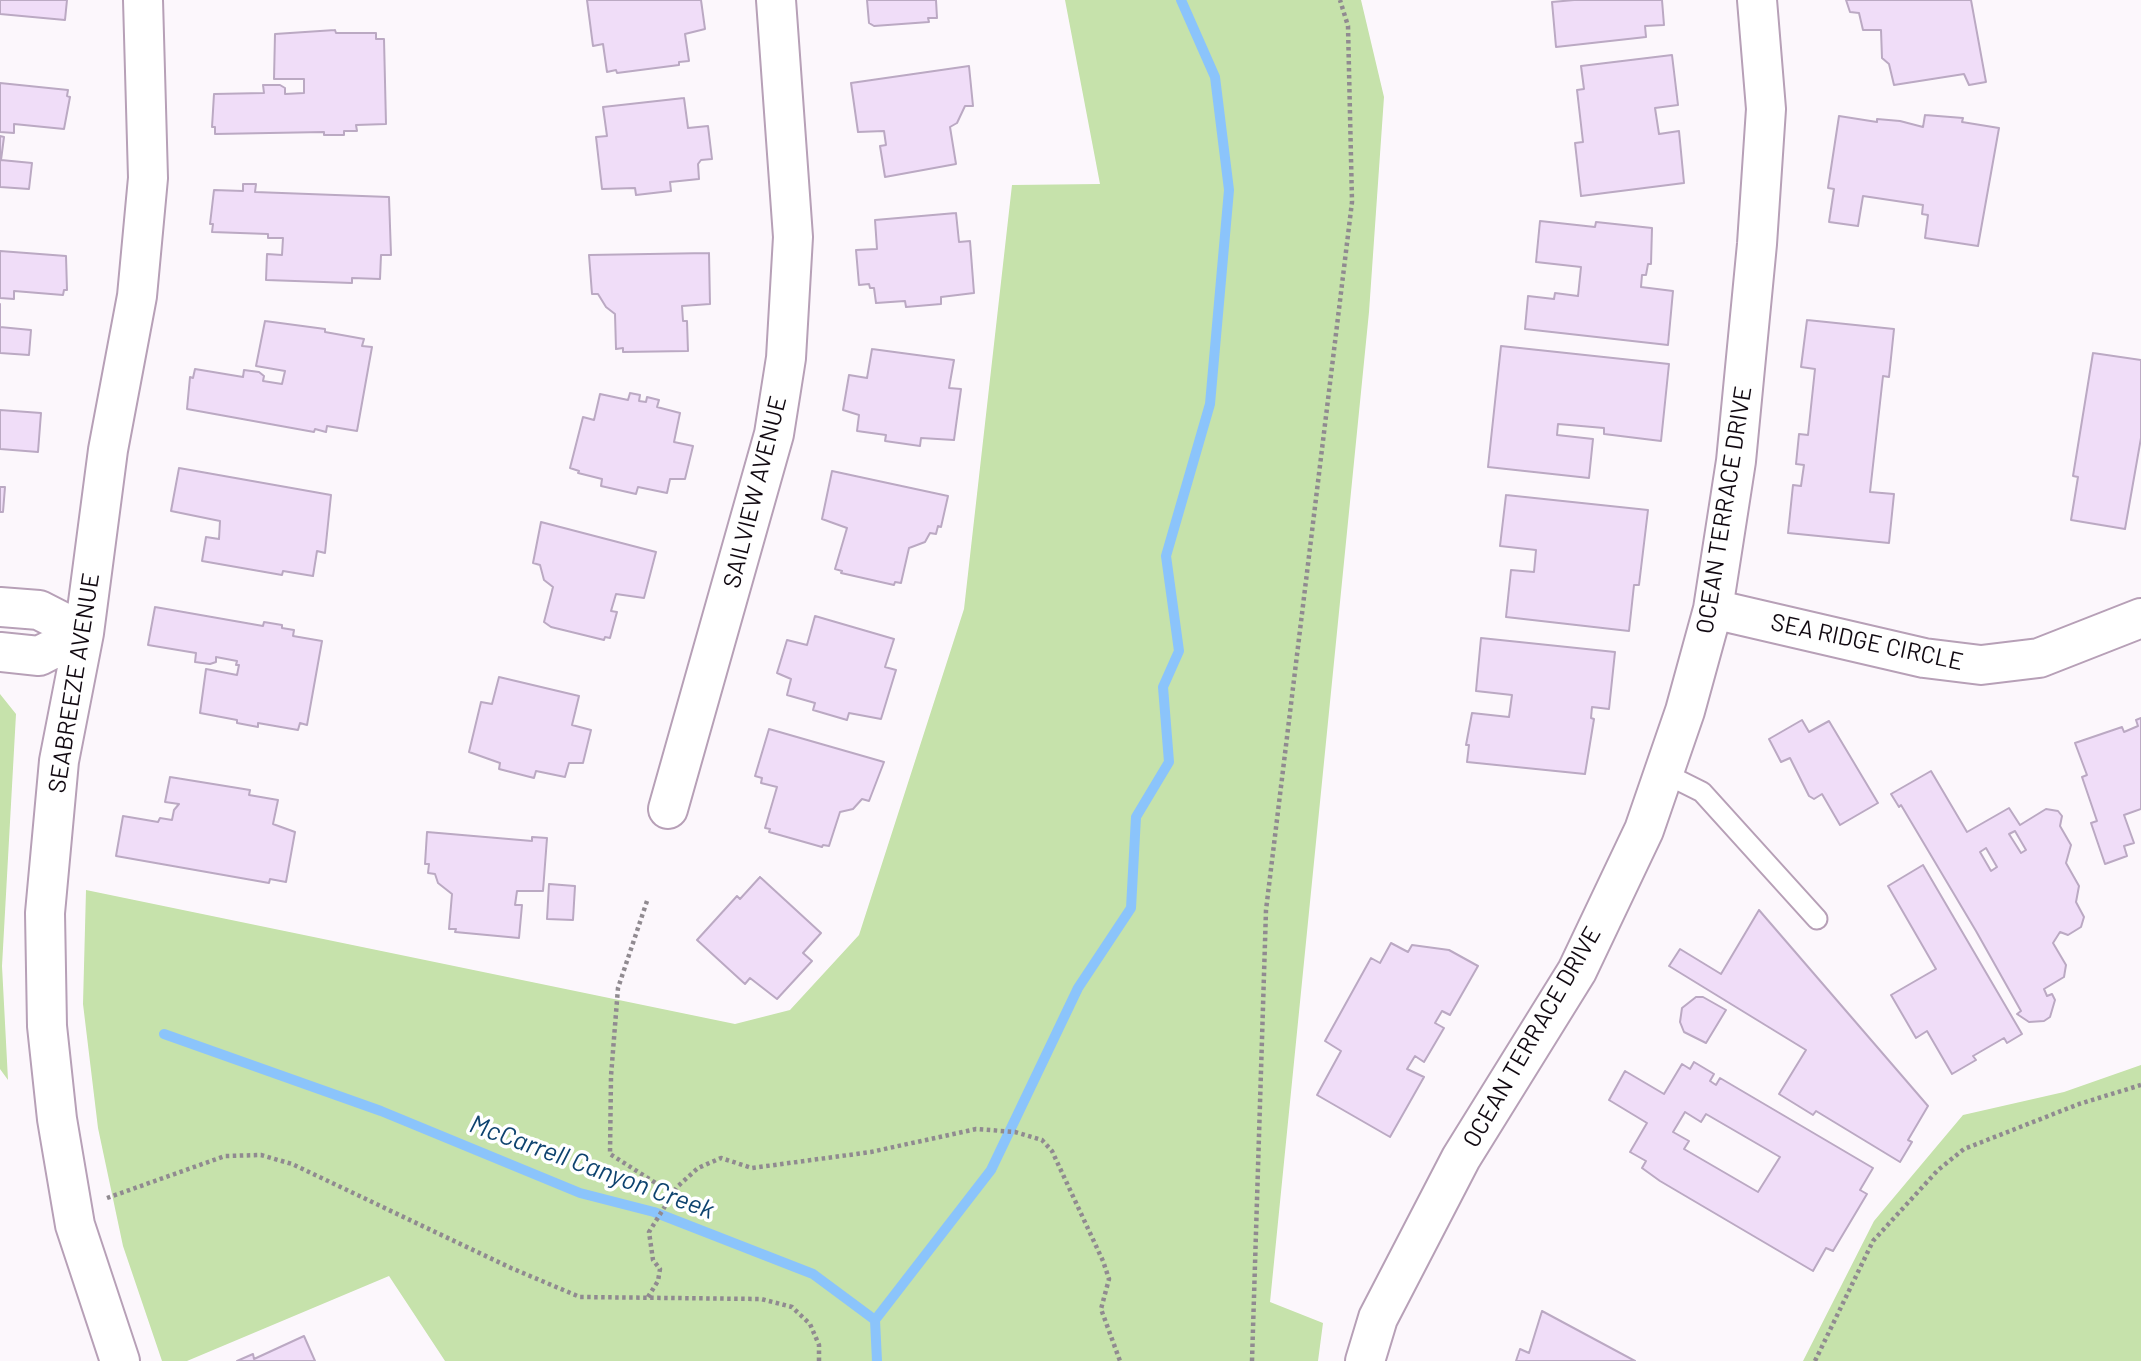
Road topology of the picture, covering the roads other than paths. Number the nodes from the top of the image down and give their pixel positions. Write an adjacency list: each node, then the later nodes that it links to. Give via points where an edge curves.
1 (143, 0): 7 (street, SEABREEZE AVENUE, via 148,178 137,296 108,450)
2 (776, 0): 10 (street, SAILVIEW AVENUE, via 793,237 786,358 774,435)
3 (1757, 0): 5 (street, OCEAN TERRACE DRIVE, via 1766,109 1757,244 1736,461)
4 (0, 607): 7 (street, via 39,610)
5 (1713, 609): 6 (street, SEA RIDGE CIRCLE, via 1924,658 1981,665 2039,659); 9 (street, OCEAN TERRACE DRIVE)
6 (2141, 618)
7 (84, 633): 8 (street, via 39,656); 12 (street, SEABREEZE AVENUE, via 59,761 45,913 47,1026 75,1225)
8 (0, 652)
9 (1664, 773): 11 (lane, via 1702,792); 13 (street, OCEAN TERRACE DRIVE, via 1644,830 1577,971 1461,1158 1378,1318)
10 (668, 808)
11 (1816, 919)
12 (120, 1361)
13 (1365, 1361)

